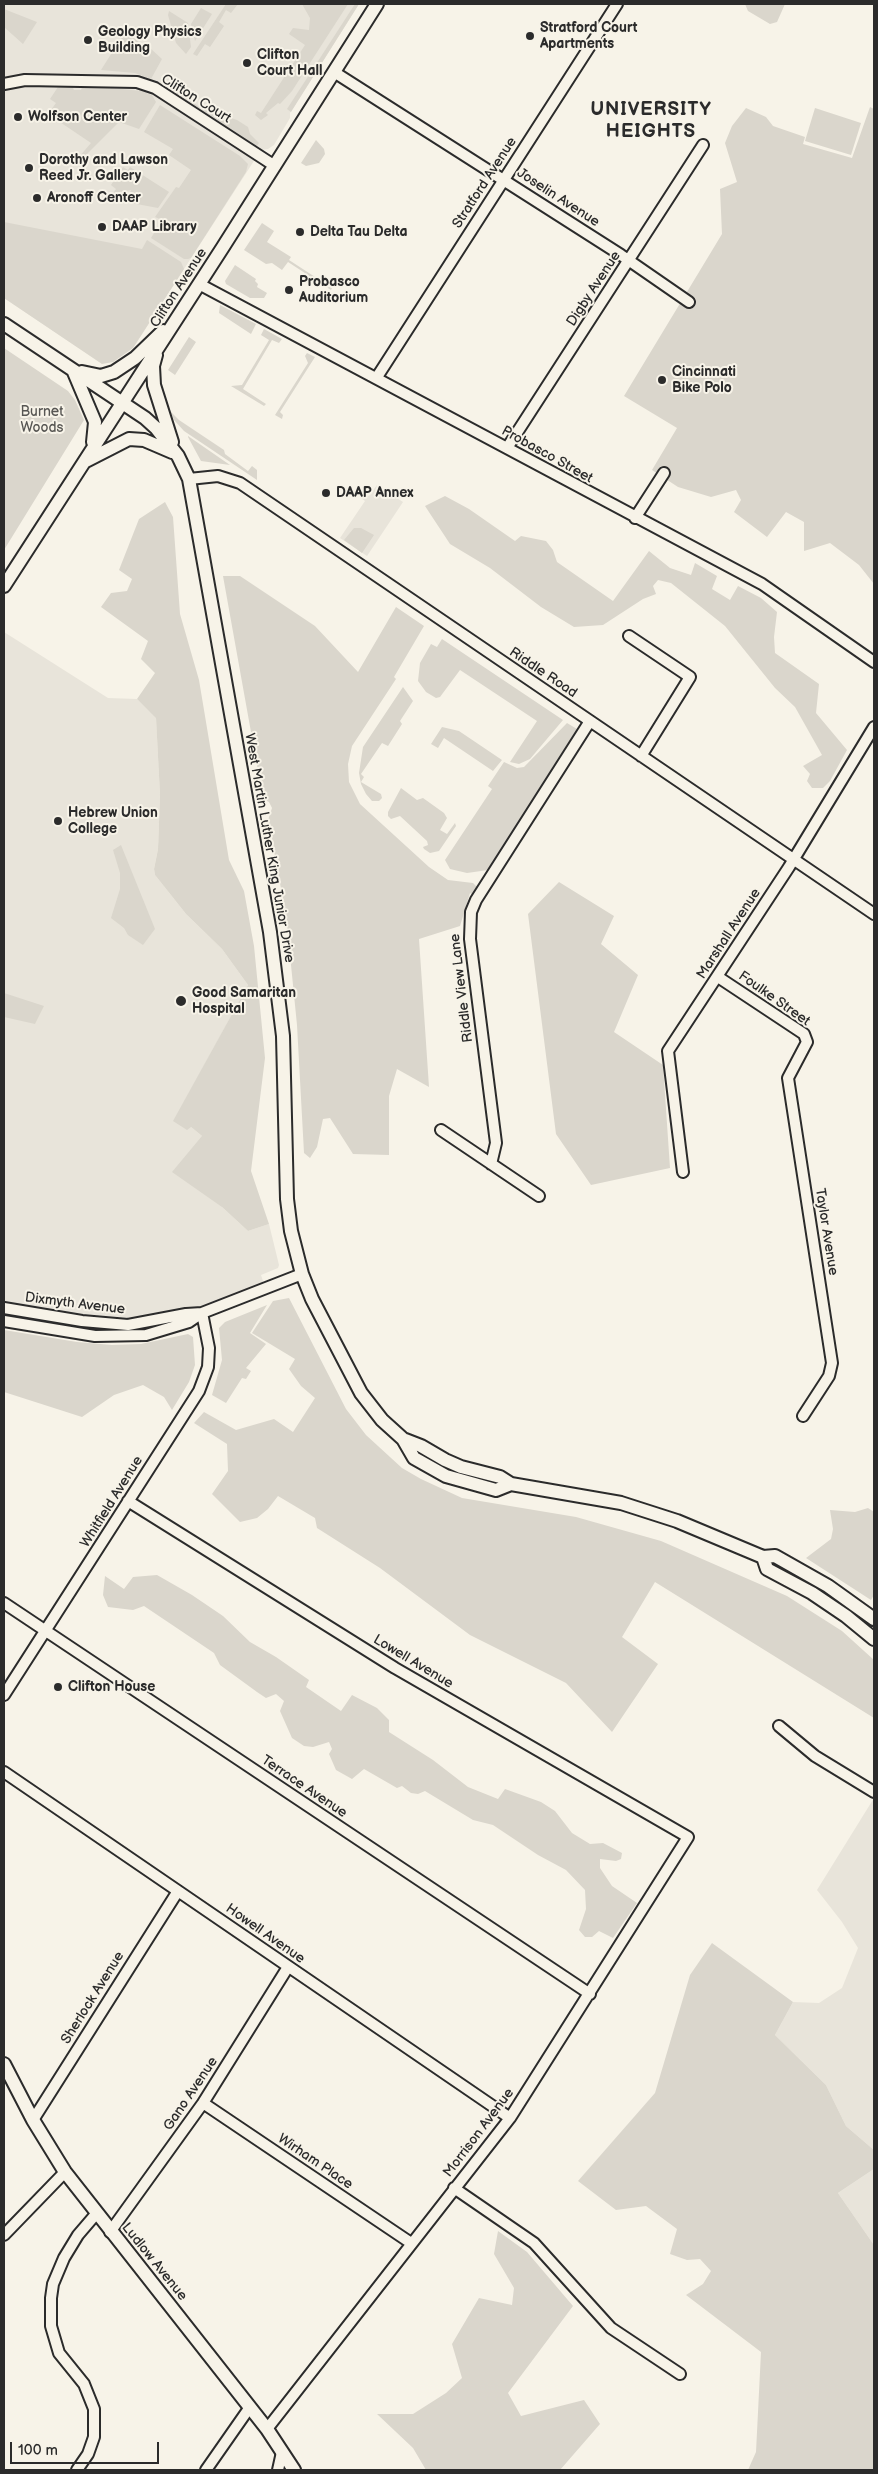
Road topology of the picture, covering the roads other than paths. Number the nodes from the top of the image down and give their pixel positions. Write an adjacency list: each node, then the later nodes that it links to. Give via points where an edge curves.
1 (377, 4): 3 (main road, Clifton Avenue)
2 (617, 4): 7 (street, Stratford Avenue)
3 (334, 72): 6 (main road, Clifton Avenue); 7 (street, Joselin Avenue)
4 (4, 84): 6 (street, Clifton Court, via 25,80 138,82 155,88)
5 (703, 145): 8 (street, Digby Avenue)
6 (276, 166): 9 (main road, Clifton Avenue)
7 (504, 180): 8 (street, Joselin Avenue); 15 (street, Stratford Avenue)
8 (628, 260): 10 (street, Joselin Avenue); 17 (street, Digby Avenue)
9 (199, 284): 11 (main road, Clifton Avenue); 15 (street, Probasco Street)
10 (688, 302)
11 (182, 311): 13 (main road, Clifton Avenue); 14 (main road, via 134,358 114,372 101,376)
12 (5, 328): 14 (main road, West Martin Luther King Junior Drive)
13 (159, 348): 16 (main road, Clifton Avenue); 18 (main road, via 153,366 154,385)
14 (74, 370): 16 (main road, West Martin Luther King Junior Drive); 19 (main road, via 95,422 94,440)
15 (377, 377): 17 (street, Probasco Street)
16 (122, 402): 18 (main road, West Martin Luther King Junior Drive, via 156,428); 19 (main road, Clifton Avenue)
17 (507, 448): 22 (street, Probasco Street)
18 (178, 456): 19 (main road, via 152,442 129,439); 21 (main road, West Martin Luther King Junior Drive)
19 (83, 462): 23 (main road, Clifton Avenue)
20 (664, 473): 22 (street)
21 (189, 479): 26 (street, Riddle Road, via 218,476 240,483); 37 (main road, West Martin Luther King Junior Drive, via 270,932 283,1036 288,1207)
22 (636, 518): 25 (street, Probasco Street, via 762,584)
23 (4, 586)
24 (629, 636): 28 (street, via 690,677)
25 (874, 662)
26 (590, 721): 28 (street, Riddle Road); 34 (street, Riddle View Lane, via 471,912 470,939 496,1143)
27 (874, 727): 29 (street, Marshall Avenue)
28 (641, 756): 29 (street, Riddle Road)
29 (794, 860): 30 (street, Riddle Road); 31 (street, Marshall Avenue)
30 (874, 914)
31 (718, 977): 32 (street, Foulke Street, via 804,1034 808,1042); 35 (street, Marshall Avenue, via 668,1051)
32 (805, 1048): 41 (street, Taylor Avenue, via 788,1078 832,1363 829,1376)
33 (441, 1130): 34 (street)
34 (492, 1164): 36 (street)
35 (683, 1172)
36 (539, 1196)
37 (302, 1274): 39 (street, Dixmyth Avenue); 43 (main road, West Martin Luther King Junior Drive, via 361,1393 382,1420 403,1439 414,1458 446,1476 496,1490 511,1484 621,1503 676,1521)
38 (4, 1308): 39 (street, Dixmyth Avenue, via 128,1325)
39 (202, 1313): 40 (street, Dixmyth Avenue, via 173,1328 123,1336 96,1336); 42 (street, Whitfield Avenue, via 209,1348 204,1379)
40 (4, 1321)
41 (803, 1416)
42 (128, 1501): 46 (street, Whitfield Avenue); 52 (street, Lowell Avenue, via 395,1668)
43 (763, 1557): 45 (main road, West Martin Luther King Junior Drive, via 775,1556 814,1577); 47 (main road, West Martin Luther King Junior Drive, via 767,1569 812,1593)
44 (4, 1603): 46 (street, Terrace Avenue)
45 (874, 1619)
46 (46, 1631): 48 (street, Whitfield Avenue); 55 (street, Terrace Avenue)
47 (874, 1639)
48 (4, 1695)
49 (779, 1726): 51 (street, via 815,1756)
50 (4, 1772): 53 (street, Howell Avenue)
51 (874, 1792)
52 (688, 1837): 55 (street, Morrison Avenue)
53 (178, 1891): 54 (street, Howell Avenue); 59 (street, Sherlock Avenue)
54 (288, 1967): 57 (street, Gano Avenue); 58 (street, Howell Avenue)
55 (590, 1994): 58 (street, Morrison Avenue)
56 (4, 2064): 59 (main road, Ludlow Avenue)
57 (203, 2103): 63 (street, Gano Avenue); 65 (street, Wirham Place)
58 (510, 2118): 61 (street, Morrison Avenue)
59 (33, 2120): 60 (main road, Ludlow Avenue)
60 (64, 2172): 62 (main road, Ludlow Avenue); 64 (street)
61 (454, 2188): 65 (street, Morrison Avenue); 66 (street, via 534,2243 606,2322)
62 (96, 2214): 63 (main road, Ludlow Avenue); 70 (street, via 64,2258 51,2298 52,2326 59,2353 84,2384 94,2409 94,2436 88,2454)
63 (110, 2232): 67 (main road, Ludlow Avenue)
64 (4, 2235)
65 (411, 2243): 68 (street, Morrison Avenue)
66 (680, 2374)
67 (250, 2407): 68 (main road, Ludlow Avenue); 71 (street)
68 (267, 2429): 69 (main road, Ludlow Avenue)
69 (282, 2452): 72 (street); 73 (main road, Ludlow Avenue)
70 (77, 2470)
71 (206, 2470)
72 (278, 2470)
73 (294, 2470)

